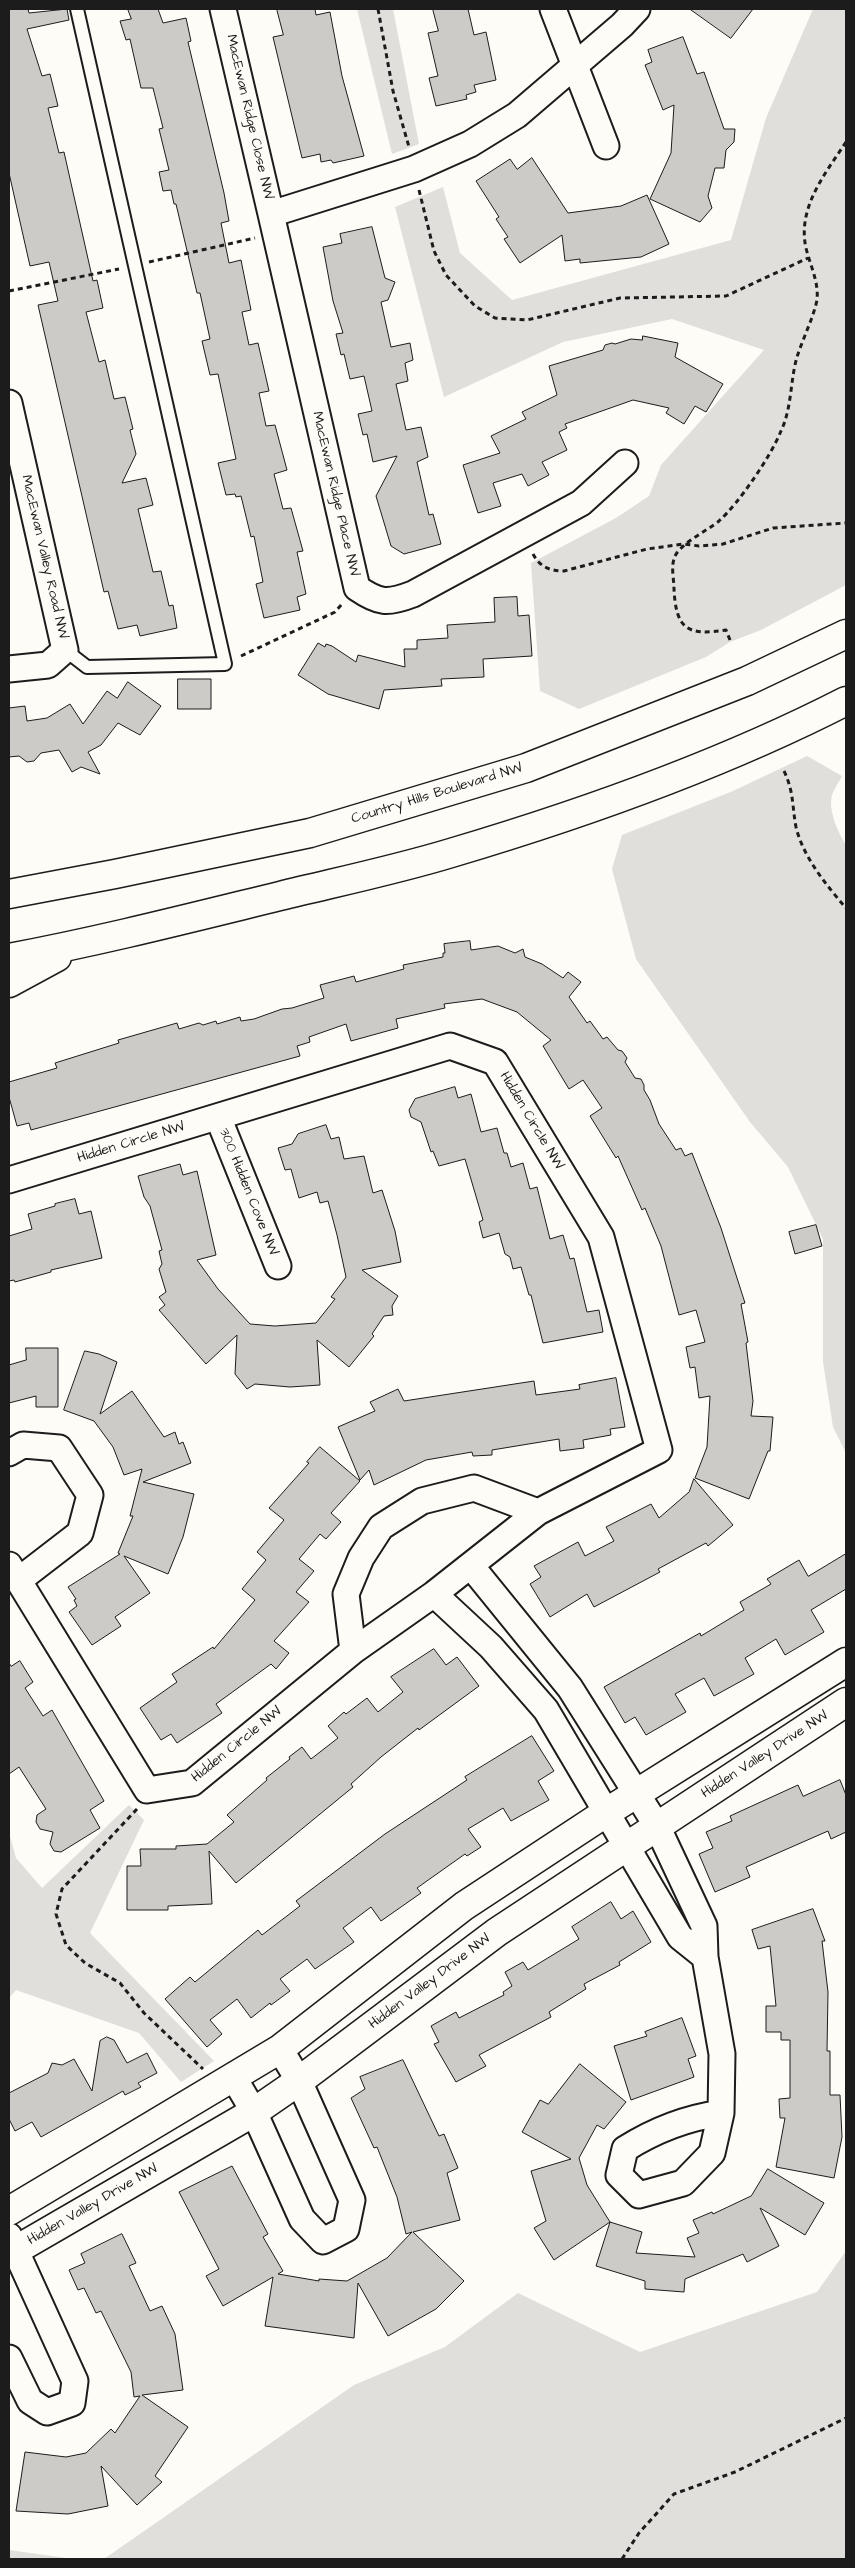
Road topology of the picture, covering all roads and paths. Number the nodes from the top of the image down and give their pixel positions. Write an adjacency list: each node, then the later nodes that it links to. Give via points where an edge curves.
1 (77, 9): 22 (lane)
2 (224, 9): 11 (street, MacEwan Ridge Close NW)
3 (378, 9): 9 (path, via 393,91)
4 (553, 9): 6 (street)
5 (637, 9): 6 (street, MacEwan Ridge Close NW)
6 (574, 65): 8 (street); 11 (street, MacEwan Ridge Close NW, via 517,115 470,144 414,169)
7 (846, 142): 12 (path, via 818,186 805,218 803,235)
8 (606, 146)
9 (410, 154)
10 (418, 188): 12 (path, via 434,251 446,275 474,306 495,318 527,320 620,298 726,296)
11 (272, 214): 18 (street, MacEwan Ridge Place NW)
12 (808, 258): 17 (path, via 815,278 817,299 797,356 782,430 737,501 722,518)
13 (9, 403): 21 (street, MacEwan Valley Road NW)
14 (624, 463): 16 (street, MacEwan Ridge Place NW, via 581,504)
15 (846, 523): 17 (path, via 791,525 723,544)
16 (522, 536): 17 (path, via 534,557 552,571 564,571 647,548); 18 (street, MacEwan Ridge Place NW, via 394,601 374,600)
17 (684, 544): 20 (path, via 674,558 678,618 692,632 726,630)
18 (357, 588): 22 (path, via 335,612)
19 (846, 634): 26 (street, Country Hills Boulevard NW, via 747,681 526,768 310,833)
20 (730, 640)
21 (65, 650): 22 (lane, via 87,667); 23 (street, MacEwan Valley Road NW, via 48,666)
22 (225, 664)
23 (9, 669)
24 (846, 701): 28 (street, via 710,762 539,826 449,854)
25 (784, 771): 27 (path, via 792,787 796,827 805,848 830,890)
26 (9, 894)
27 (846, 908)
28 (78, 945): 29 (street); 30 (street)
29 (9, 958)
30 (9, 983)
31 (218, 1117): 32 (street, Hidden Circle NW); 33 (street, 300 Hidden Cove NW); 35 (street, Hidden Circle NW, via 450,1046 495,1062 601,1237 658,1450)
32 (9, 1180)
33 (278, 1266)
34 (9, 1453): 37 (street, via 23,1445 59,1448 90,1494 80,1533)
35 (538, 1512): 36 (street, Hidden Circle NW); 39 (street, via 474,1488 422,1502 382,1527 361,1558 346,1594)
36 (471, 1566): 38 (street, Hidden Circle NW); 43 (street, via 570,1688)
37 (14, 1572): 42 (street)
38 (434, 1594): 39 (street, Hidden Circle NW); 44 (street, via 492,1647 546,1710)
39 (353, 1651): 42 (street, Hidden Circle NW, via 192,1784)
40 (846, 1662): 43 (street)
41 (846, 1702): 45 (street, Hidden Valley Drive NW)
42 (147, 1790): 49 (path, via 137,1809 62,1889 56,1914 66,1945 85,1963 120,1983 144,2014)
43 (636, 1793): 44 (street); 45 (street)
44 (606, 1812): 46 (street); 48 (street, via 464,1906)
45 (657, 1826): 46 (street, Hidden Valley Drive NW); 47 (street, via 704,1926)
46 (627, 1845): 47 (street, via 680,1937); 51 (street, Hidden Valley Drive NW, via 497,1932)
47 (705, 1957): 53 (street, via 722,2054)
48 (280, 2048): 50 (street); 51 (street)
49 (207, 2073)
50 (234, 2078): 52 (street); 54 (street)
51 (299, 2081): 52 (street, Hidden Valley Drive NW); 52 (street, via 352,2200 346,2229 323,2241 302,2219)
52 (254, 2112): 55 (street, Hidden Valley Drive NW)
53 (721, 2113)
54 (9, 2211)
55 (11, 2247): 56 (street, via 75,2381 72,2403 47,2412 30,2401)
56 (9, 2358)
57 (846, 2418): 58 (path, via 736,2472 674,2494 639,2532)
58 (622, 2559)

